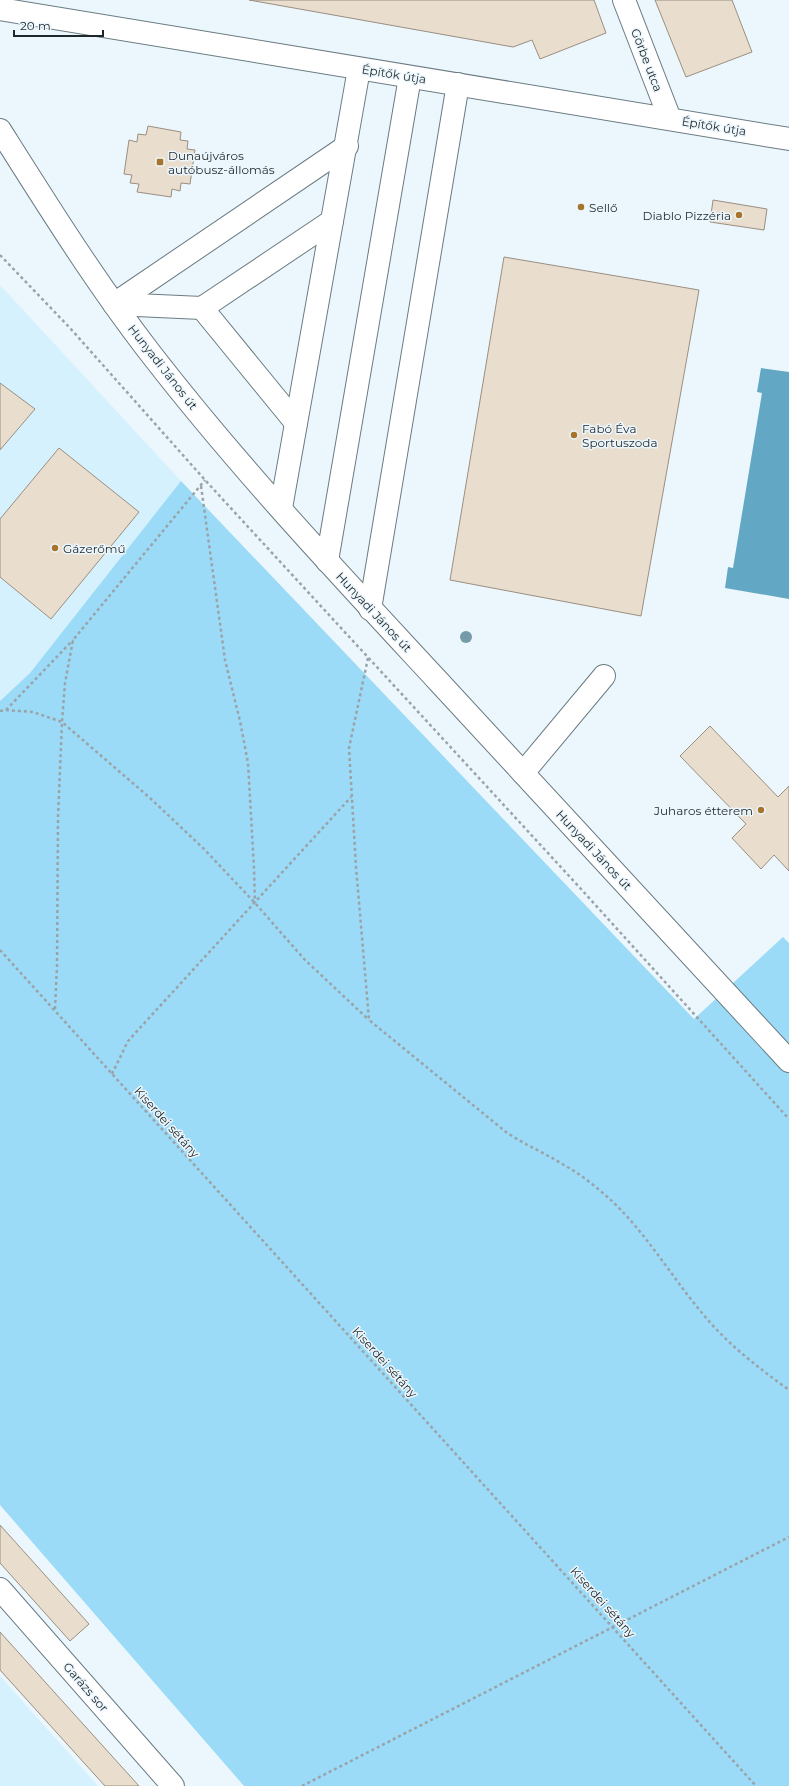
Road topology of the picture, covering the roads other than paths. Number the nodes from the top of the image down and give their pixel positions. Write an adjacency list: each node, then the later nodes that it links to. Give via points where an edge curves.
1 (624, 0): 6 (street, Görbe utca)
2 (0, 9): 3 (street, Építők útja)
3 (360, 68): 4 (street, Építők útja); 9 (street)
4 (410, 77): 5 (street, Építők útja); 15 (street)
5 (458, 84): 6 (street, Építők útja); 16 (street)
6 (670, 119): 8 (street, Építők útja)
7 (0, 130): 11 (street, Hunyadi János út)
8 (789, 138)
9 (347, 146): 10 (street); 11 (street)
10 (332, 220): 12 (street); 13 (street)
11 (114, 304): 12 (street); 14 (street, Hunyadi János út, via 152,355)
12 (202, 308): 13 (street)
13 (296, 423): 14 (street)
14 (281, 508): 15 (street, Hunyadi János út)
15 (327, 561): 16 (street, Hunyadi János út)
16 (370, 609): 18 (street, Hunyadi János út)
17 (604, 676): 18 (street)
18 (523, 773): 19 (street, Hunyadi János út)
19 (789, 1061)
20 (0, 1589): 21 (street, Garázs sor)
21 (173, 1786)

